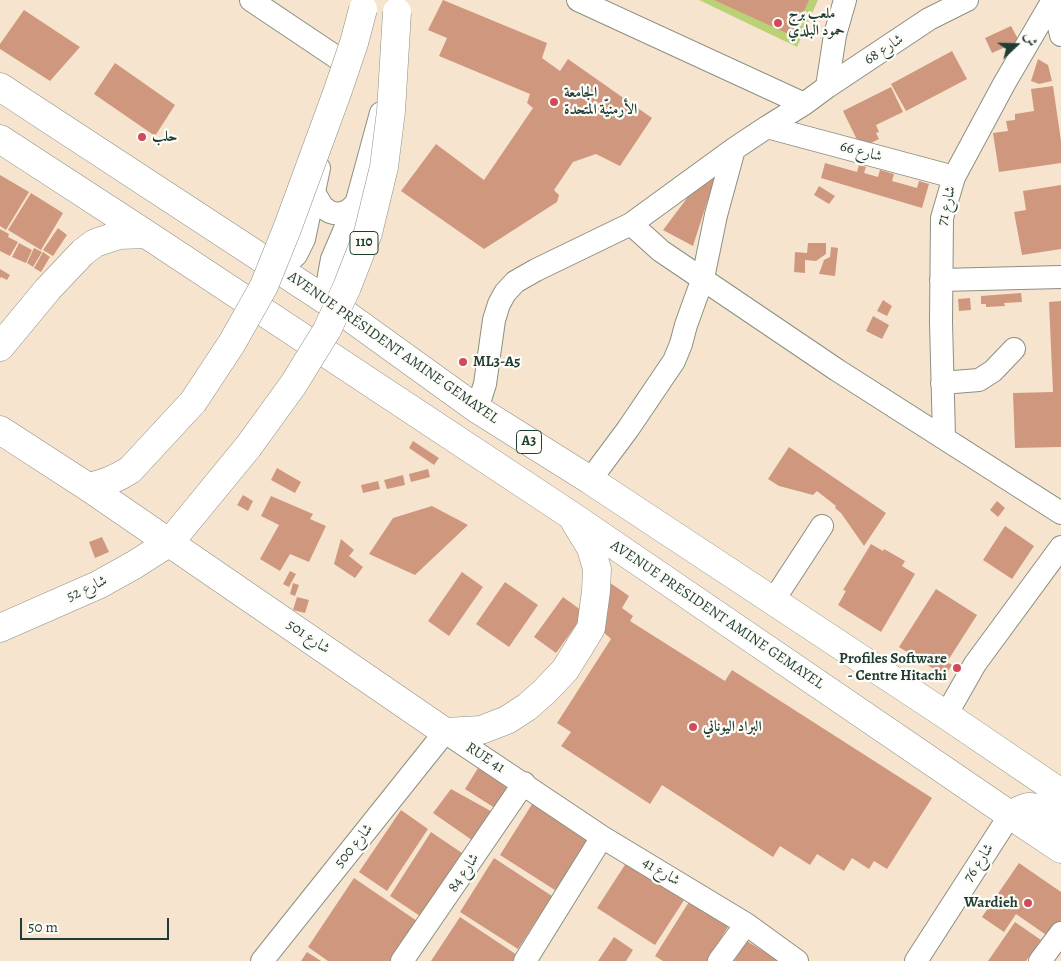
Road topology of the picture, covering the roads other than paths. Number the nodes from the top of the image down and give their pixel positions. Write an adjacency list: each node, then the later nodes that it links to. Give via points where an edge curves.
1 (251, 0): 9 (street)
2 (578, 0): 12 (street)
3 (845, 0): 11 (street)
4 (967, 0): 11 (street, شارع 68, via 930,19)
5 (1053, 0): 8 (street, شارع 71); 16 (street, شارع 71)
6 (359, 3): 9 (street); 33 (main road, bridge, via 354,43 337,94 264,286 193,402 130,470 110,481)
7 (400, 4): 18 (street, via 394,67); 37 (main road, 110, bridge, via 384,168 368,233 347,287 327,330 293,385 248,447)
8 (1061, 35)
9 (339, 59): 17 (street)
10 (0, 87): 21 (main road, AVENUE PRÉSIDENT AMINE GEMAYEL / A3)
11 (826, 88): 12 (street, شارع 68)
12 (804, 104): 13 (street, شارع 68)
13 (767, 127): 15 (street, شارع 68); 16 (street, شارع 66)
14 (0, 139): 20 (main road, A3)
15 (734, 150): 19 (street, شارع 68); 23 (street)
16 (954, 177): 24 (street, شارع 71, via 942,218)
17 (314, 193): 18 (street, via 321,205 333,213 343,213); 21 (street, via 300,248 291,260)
18 (357, 201): 25 (street, via 332,259 328,282)
19 (631, 224): 23 (street, via 661,251); 29 (street, شارع 68, via 515,282 505,293 494,320 485,384)
20 (146, 234): 26 (main road, via 118,235 95,243 83,252 48,288); 35 (main road, A3)
21 (278, 268): 25 (main road, AVENUE PRÉSIDENT AMINE GEMAYEL / A3)
22 (1061, 277): 24 (street)
23 (703, 278): 31 (street, via 837,370); 32 (street, via 674,361)
24 (941, 280): 28 (street, شارع 71)
25 (330, 303): 29 (main road, AVENUE PRÉSIDENT AMINE GEMAYEL / A3)
26 (0, 347)
27 (1014, 349): 28 (street, via 979,380)
28 (942, 383): 31 (street, شارع 71)
29 (477, 409): 32 (main road, AVENUE PRÉSIDENT AMINE GEMAYEL / A3)
30 (0, 430): 33 (main road, شارع 501)
31 (944, 437): 34 (street)
32 (590, 480): 39 (main road, AVENUE PRÉSIDENT AMINE GEMAYEL / A3)
33 (88, 487): 37 (main road, شارع 501)
34 (1061, 513)
35 (572, 516): 42 (main road, via 591,548 597,569 594,606 587,635 565,670 527,707 508,720 481,730); 45 (main road, AVENUE PRESIDENT AMINE GEMAYEL / A3)
36 (822, 526): 39 (street)
37 (170, 542): 40 (main road, شارع 52, via 98,585); 42 (main road, شارع 501)
38 (1061, 547): 41 (street, via 975,664)
39 (773, 601): 41 (main road, AVENUE PRÉSIDENT AMINE GEMAYEL / A3)
40 (0, 628)
41 (946, 715): 44 (main road, AVENUE PRÉSIDENT AMINE GEMAYEL / A3)
42 (446, 732): 43 (street, RUE 41); 51 (street, شارع 500)
43 (524, 783): 47 (street, شارع 41); 52 (street, شارع 84)
44 (1061, 793)
45 (1010, 815): 46 (main road, via 1034,808); 48 (main road, AVENUE PRESIDENT AMINE GEMAYEL / A3); 56 (street, شارع 76)
46 (1061, 822)
47 (602, 837): 49 (street, شارع 41); 53 (street)
48 (1061, 849)
49 (746, 924): 54 (street); 55 (street, شارع 41)
50 (1061, 933): 57 (street)
51 (262, 961)
52 (402, 961)
53 (525, 961)
54 (719, 961)
55 (797, 961)
56 (916, 961)
57 (1040, 961)

